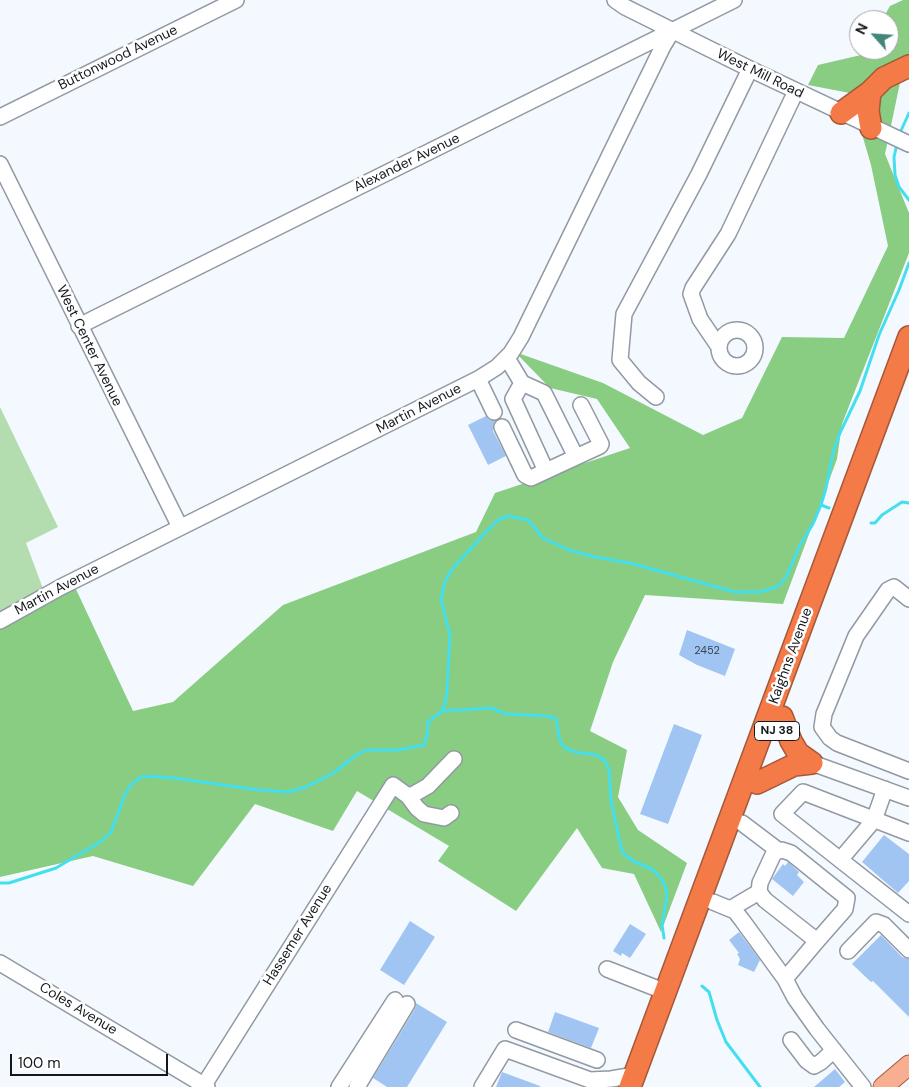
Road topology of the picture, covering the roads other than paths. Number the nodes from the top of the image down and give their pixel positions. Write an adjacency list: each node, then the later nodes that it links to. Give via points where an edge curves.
1 (236, 0): 10 (street, Buttonwood Avenue)
2 (614, 0): 4 (street, West Mill Road)
3 (734, 0): 4 (street, Alexander Avenue)
4 (672, 31): 6 (street, West Mill Road); 14 (street, Alexander Avenue); 17 (street, Martin Avenue, via 521,337)
5 (909, 66): 8 (highway, via 884,78)
6 (750, 69): 7 (street, West Mill Road); 21 (street, via 699,174 624,314 620,360)
7 (796, 91): 9 (street, West Mill Road); 16 (street, via 728,234 691,294 700,319)
8 (870, 92): 9 (highway); 11 (highway, via 868,111)
9 (841, 113): 11 (street, West Mill Road)
10 (0, 117)
11 (880, 132): 12 (street, West Mill Road)
12 (909, 144)
13 (0, 164): 14 (street, West Center Avenue)
14 (79, 326): 27 (street, West Center Avenue)
15 (909, 337): 53 (highway, Kaighns Avenue / NJ 38)
16 (719, 347)
17 (507, 358): 19 (street, Martin Avenue); 20 (street)
18 (909, 375): 30 (highway, Kaighns Avenue / NJ 38)
19 (478, 379): 23 (street); 27 (street, Martin Avenue)
20 (522, 384): 25 (street, via 544,393); 26 (street, via 513,399)
21 (656, 397)
22 (581, 405): 25 (street, via 602,444)
23 (494, 412)
24 (502, 427): 26 (street, via 526,475 531,478)
25 (576, 457): 26 (street)
26 (546, 471)
27 (180, 527): 29 (street, Martin Avenue)
28 (909, 598): 33 (street, via 894,587 888,590 856,636 824,714 822,727 837,744)
29 (0, 621)
30 (782, 717): 32 (highway, via 798,753); 34 (highway, Kaighns Avenue / NJ 38)
31 (454, 759): 36 (street, via 428,786)
32 (812, 763): 34 (highway, via 794,764); 35 (street)
33 (909, 771)
34 (757, 783): 40 (highway, Kaighns Avenue / NJ 38)
35 (885, 789): 37 (street); 39 (street)
36 (408, 796): 38 (street, via 424,814 444,818); 61 (street, Hassemer Avenue, via 393,785)
37 (909, 798)
38 (451, 813)
39 (874, 820): 41 (street); 43 (street); 43 (street, via 803,792 782,814)
40 (742, 823): 42 (street); 45 (highway, Kaighns Avenue / NJ 38)
41 (909, 833)
42 (779, 851): 44 (street, via 773,855); 47 (street, via 791,853 847,898 845,909)
43 (840, 860): 46 (street)
44 (759, 892): 45 (street); 47 (street)
45 (722, 905): 52 (street, via 735,911); 59 (highway, Kaighns Avenue / NJ 38)
46 (909, 914)
47 (817, 942): 52 (street)
48 (909, 950): 49 (street, via 884,925 876,922)
49 (848, 952)
50 (2, 969): 61 (street, Coles Avenue)
51 (607, 969): 53 (street)
52 (785, 979): 56 (street, via 795,998)
53 (666, 992): 59 (highway, Kaighns Avenue / NJ 38)
54 (516, 1030): 57 (street)
55 (790, 1040): 56 (street, via 814,1066)
56 (834, 1050): 65 (street)
57 (597, 1060)
58 (907, 1071): 66 (main road)
59 (637, 1083): 60 (street, via 611,1080)
60 (595, 1084): 64 (street, via 505,1050)
61 (206, 1086)
62 (340, 1087): 63 (street, via 401,1002)
63 (357, 1087)
64 (482, 1087)
65 (863, 1087)
66 (883, 1087)

